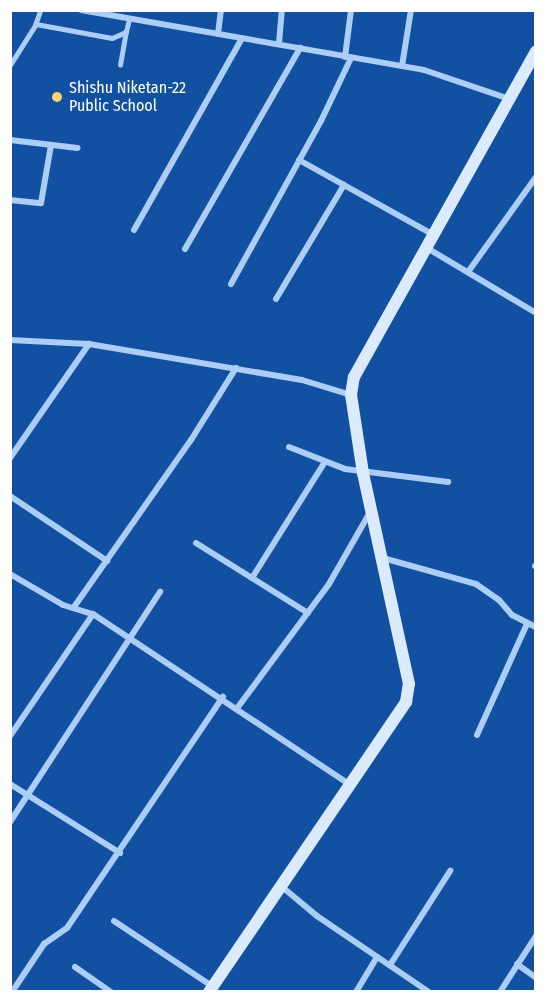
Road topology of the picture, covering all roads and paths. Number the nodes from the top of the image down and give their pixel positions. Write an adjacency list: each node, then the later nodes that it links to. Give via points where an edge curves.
1 (41, 10): 8 (lane)
2 (81, 10): 7 (street)
3 (221, 10): 10 (street)
4 (282, 10): 12 (street)
5 (351, 10): 15 (street)
6 (411, 10): 18 (street)
7 (126, 16): 9 (lane); 10 (street)
8 (36, 24): 9 (lane, via 112,38); 16 (lane)
9 (126, 32): 17 (lane)
10 (218, 34): 11 (street)
11 (242, 38): 12 (street); 27 (street)
12 (279, 43): 13 (street)
13 (300, 48): 15 (street); 30 (street)
14 (536, 51): 19 (street)
15 (348, 58): 18 (street); 23 (street)
16 (10, 65)
17 (120, 65)
18 (402, 66): 19 (street)
19 (509, 99): 28 (street)
20 (10, 140): 21 (street)
21 (51, 145): 22 (street); 26 (street, via 41,203)
22 (78, 148)
23 (299, 160): 25 (street); 32 (street)
24 (536, 177): 31 (street)
25 (344, 185): 28 (street); 33 (street)
26 (10, 201)
27 (134, 230)
28 (434, 235): 29 (street)
29 (427, 248): 31 (street); 38 (street, via 359,363)
30 (185, 249)
31 (468, 272): 34 (street)
32 (231, 284)
33 (276, 299)
34 (536, 313)
35 (10, 340): 36 (street)
36 (89, 344): 37 (street); 40 (street)
37 (236, 368): 38 (street, via 302,380); 48 (street)
38 (351, 395): 42 (street)
39 (289, 447): 41 (street)
40 (10, 458)
41 (324, 463): 42 (street); 50 (street)
42 (363, 473): 43 (street); 45 (street)
43 (448, 482)
44 (10, 496): 48 (street)
45 (373, 508): 47 (street); 53 (street)
46 (196, 543): 50 (street)
47 (383, 558): 55 (street, via 476,584); 63 (street, via 408,694 401,711)
48 (107, 561): 52 (street)
49 (10, 574): 52 (street, via 63,605)
50 (252, 578): 53 (street)
51 (160, 592): 57 (street)
52 (74, 607): 54 (street)
53 (308, 613): 59 (street)
54 (93, 614): 57 (street); 61 (street)
55 (528, 624): 56 (street); 60 (street)
56 (536, 627)
57 (130, 638): 58 (street); 64 (street)
58 (223, 697): 59 (street); 66 (street)
59 (238, 707): 63 (street)
60 (477, 735)
61 (10, 736)
62 (10, 784): 64 (street)
63 (350, 785): 68 (street)
64 (29, 795): 65 (street); 66 (street)
65 (10, 822)
66 (120, 853): 77 (street, via 67,928 44,944)
67 (450, 871): 73 (street)
68 (281, 886): 71 (street); 76 (street)
69 (114, 921): 76 (street)
70 (536, 936): 72 (street)
71 (377, 957): 73 (street); 79 (street)
72 (517, 964): 75 (street); 81 (street)
73 (390, 965): 80 (street)
74 (75, 967): 78 (street)
75 (536, 978)
76 (210, 989)
77 (12, 992)
78 (111, 992)
79 (356, 992)
80 (429, 992)
81 (500, 992)

